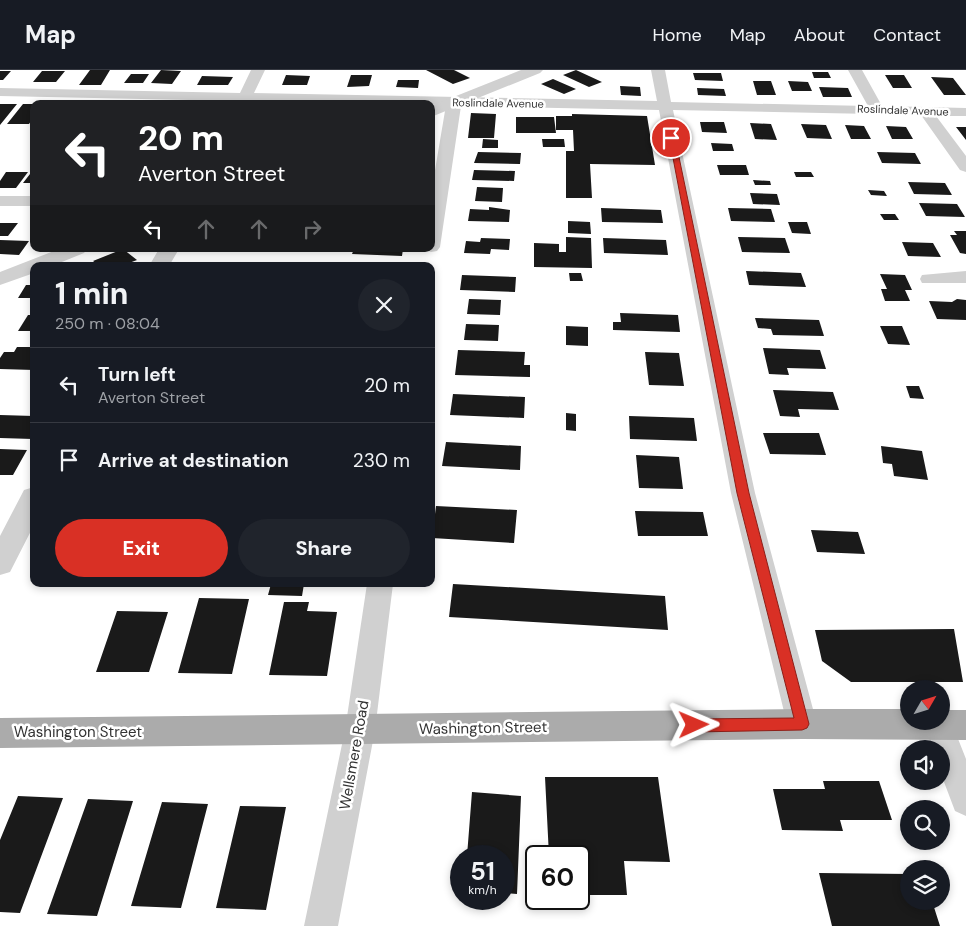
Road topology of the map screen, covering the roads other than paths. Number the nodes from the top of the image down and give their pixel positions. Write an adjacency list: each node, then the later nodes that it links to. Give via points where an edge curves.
1 (258, 70): 7 (street)
2 (534, 70): 9 (street)
3 (658, 70): 10 (street)
4 (855, 70): 11 (street)
5 (0, 92): 6 (street, Roslindale Avenue)
6 (216, 100)
7 (243, 100)
8 (435, 102): 9 (street, Roslindale Avenue)
9 (454, 102): 10 (street, Roslindale Avenue); 12 (street); 18 (street)
10 (666, 106): 11 (street, Roslindale Avenue); 28 (street, via 743,493)
11 (877, 109): 13 (street, Roslindale Avenue)
12 (435, 110)
13 (925, 111): 14 (street, Roslindale Avenue); 15 (street)
14 (966, 112)
15 (966, 167)
16 (0, 201): 17 (street)
17 (30, 202)
18 (435, 223)
19 (69, 252): 20 (street)
20 (44, 262)
21 (30, 267): 23 (street)
22 (966, 277): 24 (street)
23 (0, 279)
24 (929, 279)
25 (30, 505): 26 (street)
26 (0, 564)
27 (380, 587): 30 (street, Wellsmere Road)
28 (802, 724): 29 (main road, Washington Street); 30 (main road, Washington Street)
29 (952, 725): 32 (street)
30 (360, 730): 31 (main road, Washington Street); 33 (street, Wellsmere Road)
31 (0, 733)
32 (966, 801)
33 (321, 926)

